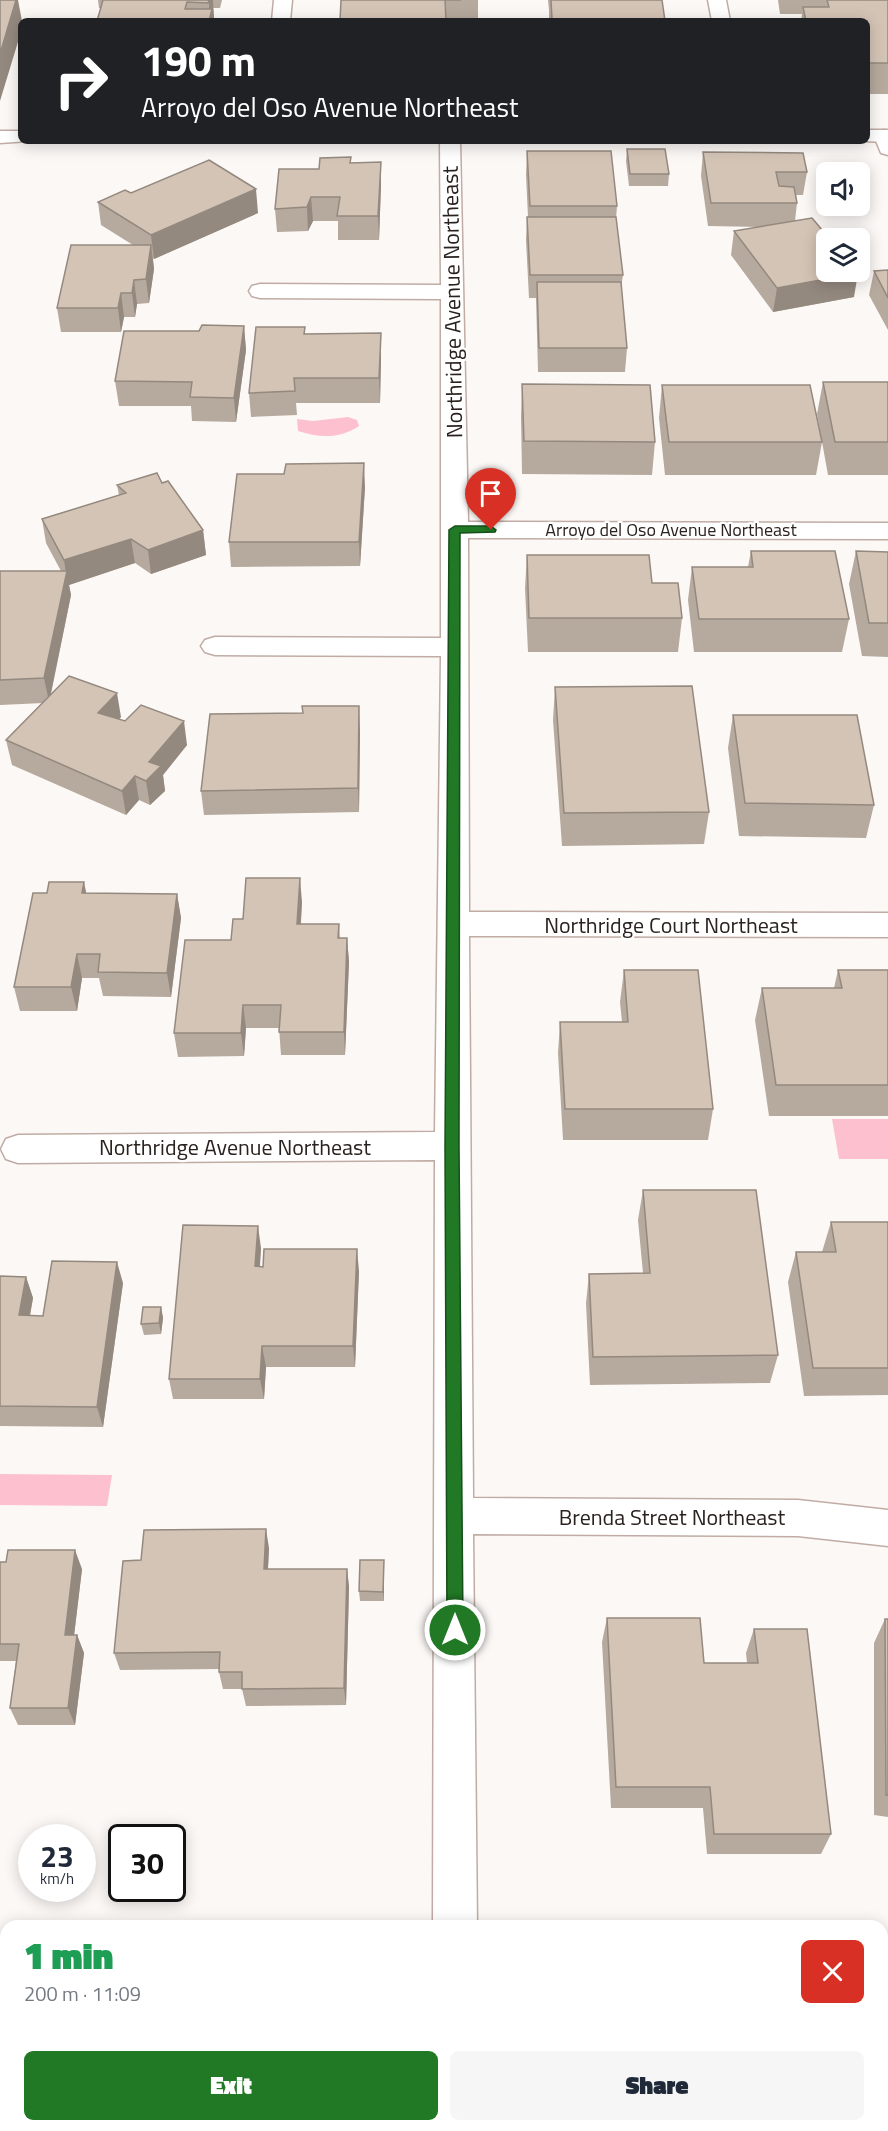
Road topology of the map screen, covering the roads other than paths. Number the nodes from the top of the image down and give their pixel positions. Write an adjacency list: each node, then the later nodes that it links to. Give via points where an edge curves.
1 (283, 0): 3 (street)
2 (717, 0): 4 (street)
3 (281, 18)
4 (720, 18)
5 (0, 137): 6 (street)
6 (18, 137)
7 (450, 144): 9 (street, Northridge Avenue Northeast)
8 (260, 291): 9 (street)
9 (450, 292): 10 (street, Northridge Avenue Northeast)
10 (455, 530): 11 (street, Arroyo del Oso Avenue Northeast); 13 (street, Northridge Avenue Northeast)
11 (888, 531)
12 (215, 646): 13 (street)
13 (454, 647): 14 (street, Northridge Avenue Northeast)
14 (454, 924): 15 (street, Northridge Court Northeast); 16 (street, Northridge Avenue Northeast)
15 (888, 925)
16 (452, 1146): 17 (street, Northridge Avenue Northeast); 18 (street, Northridge Avenue Northeast)
17 (18, 1149)
18 (455, 1516): 19 (street, Brenda Street Northeast, via 798,1518); 20 (street, Northridge Avenue Northeast)
19 (888, 1528)
20 (455, 1920)

